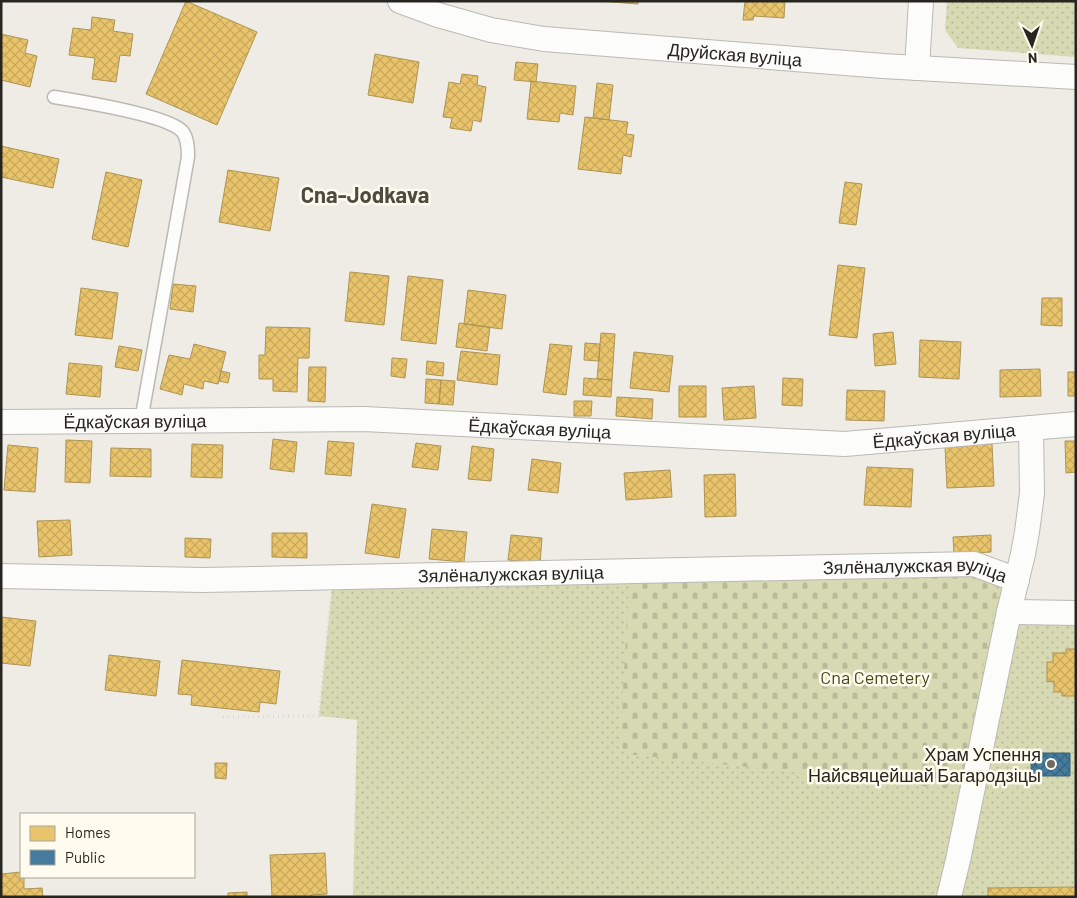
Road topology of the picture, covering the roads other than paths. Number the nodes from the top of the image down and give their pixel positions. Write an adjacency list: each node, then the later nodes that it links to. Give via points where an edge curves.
1 (400, 1): 3 (street, Друйская вуліца, via 491,30 544,39)
2 (921, 1): 3 (street)
3 (917, 68): 4 (street, Друйская вуліца)
4 (1076, 77)
5 (54, 97): 6 (lane, via 165,121 184,133 188,146)
6 (141, 421): 7 (street, Ёдкаўская вуліца); 9 (street, Ёдкаўская вуліца, via 364,419 844,444)
7 (1, 422)
8 (1076, 424): 9 (street, Ёдкаўская вуліца)
9 (1031, 428): 11 (street, via 1032,494)
10 (1, 576): 11 (street, Зялёналужская вуліца, via 202,580 974,564)
11 (1017, 580): 12 (street)
12 (1009, 612): 13 (street, Зялёналужская вуліца); 14 (street)
13 (1076, 612)
14 (949, 897)

